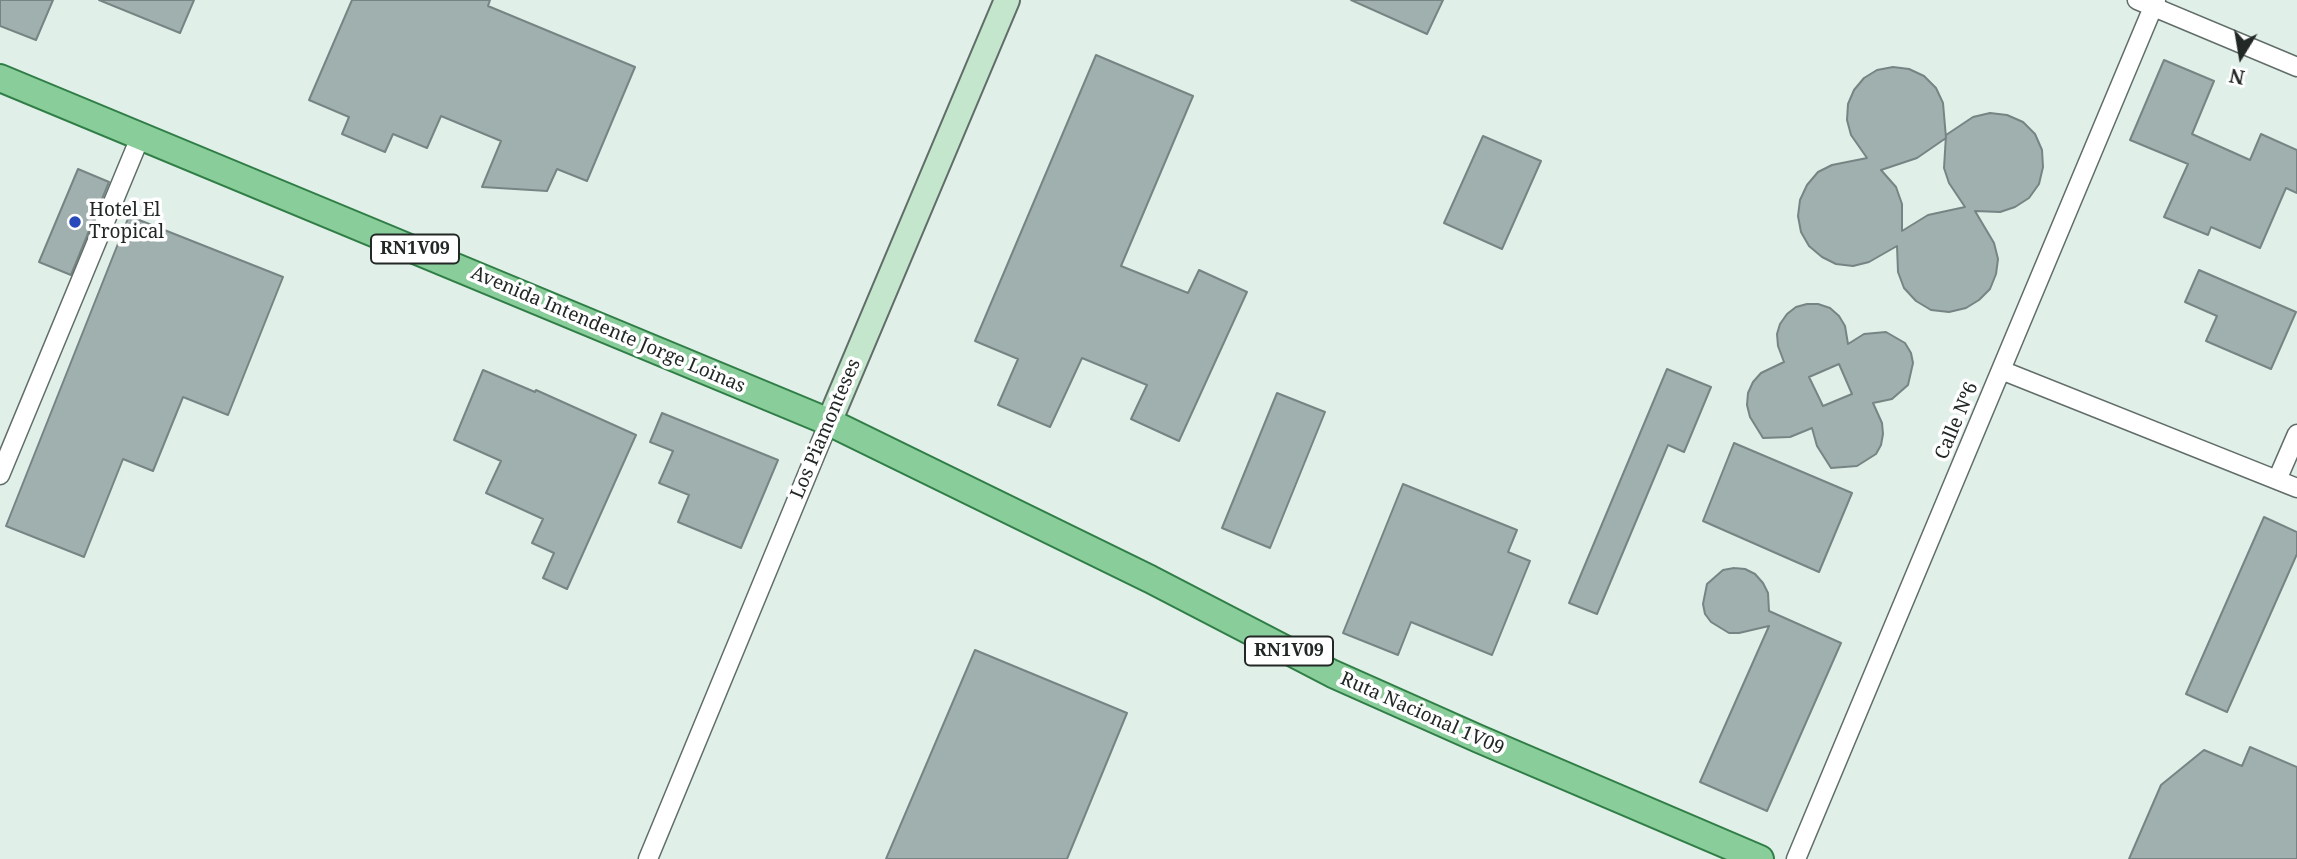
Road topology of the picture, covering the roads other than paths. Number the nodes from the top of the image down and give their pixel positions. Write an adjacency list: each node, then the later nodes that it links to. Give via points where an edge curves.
1 (1007, 0): 7 (main road, Los Piamonteses)
2 (2149, 2): 3 (street); 6 (street, Calle Nº6)
3 (2297, 68)
4 (0, 78): 5 (main road, Avenida Intendente Jorge Loinas / RN1V09)
5 (141, 135): 7 (main road, Avenida Intendente Jorge Loinas / RN1V09); 9 (street)
6 (2001, 370): 10 (street); 14 (street, Calle Nº6)
7 (829, 422): 12 (street, Los Piamonteses); 13 (main road, Ruta Nacional 1V09 / RN1V09, via 1333,674)
8 (2297, 434): 10 (street)
9 (0, 475)
10 (2277, 480): 11 (street)
11 (2297, 488)
12 (648, 859)
13 (1759, 859)
14 (1796, 859)

